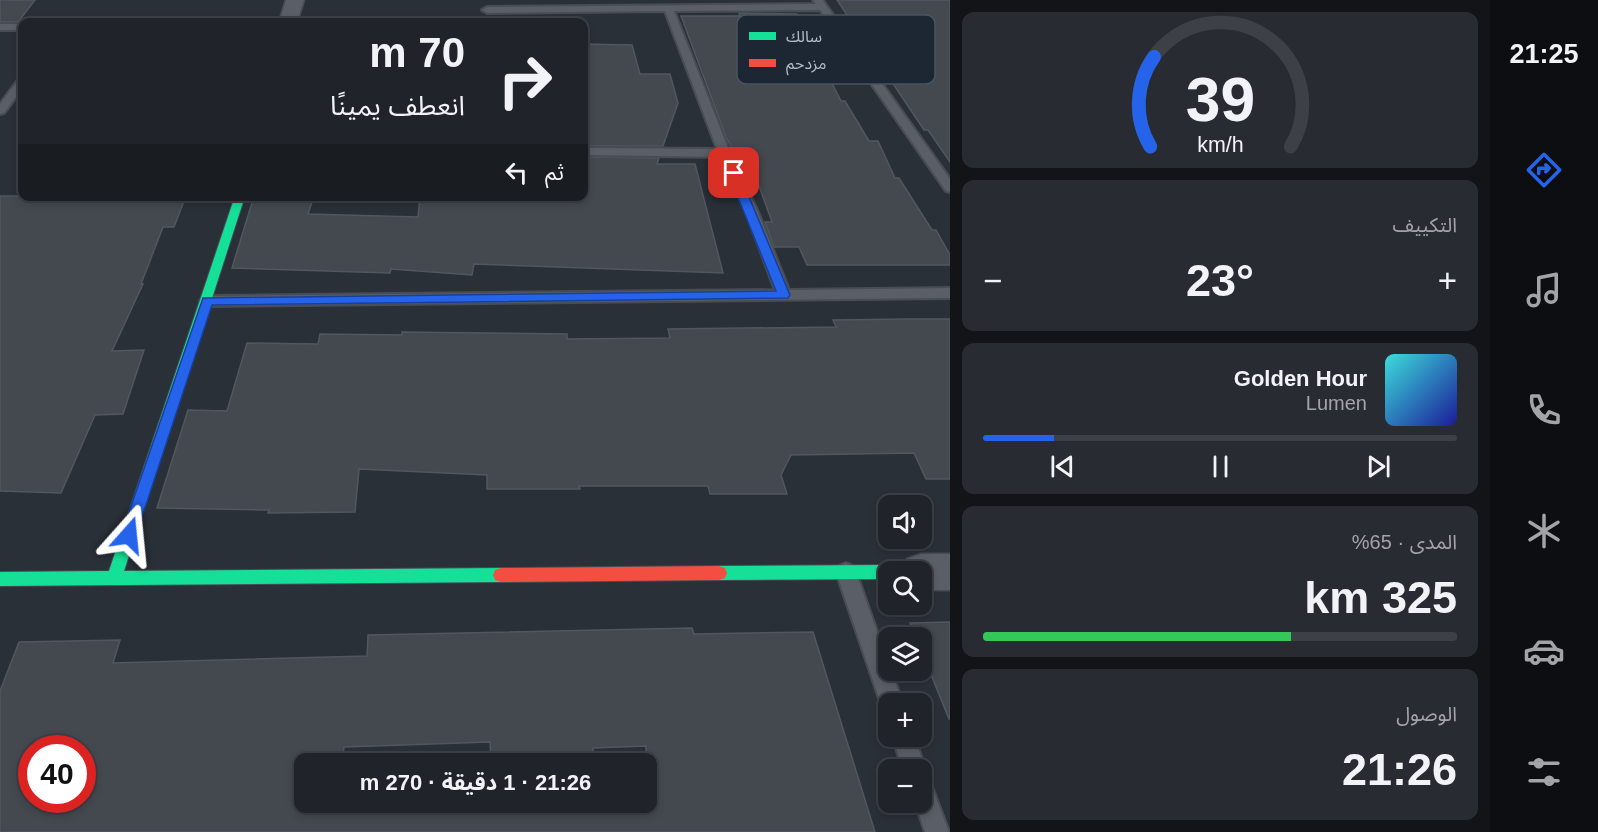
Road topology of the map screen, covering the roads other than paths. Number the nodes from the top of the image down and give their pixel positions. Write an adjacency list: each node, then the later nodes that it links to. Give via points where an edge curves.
1 (295, 0): 5 (street)
2 (820, 3): 4 (lane)
3 (486, 5): 4 (lane)
4 (669, 9): 12 (lane)
5 (289, 18)
6 (0, 27): 7 (lane)
7 (18, 27)
8 (877, 84): 13 (lane)
9 (18, 87): 10 (lane)
10 (0, 111)
11 (588, 152): 12 (lane)
12 (724, 153): 16 (lane)
13 (950, 188)
14 (238, 201): 17 (street)
15 (950, 293): 16 (lane)
16 (784, 295): 17 (lane)
17 (207, 301): 22 (street)
18 (846, 572): 19 (street); 22 (street); 24 (lane)
19 (878, 572)
20 (932, 572): 21 (street)
21 (950, 572)
22 (114, 578): 23 (street)
23 (0, 579)
24 (888, 693)
25 (930, 813): 26 (lane)
26 (937, 832)

